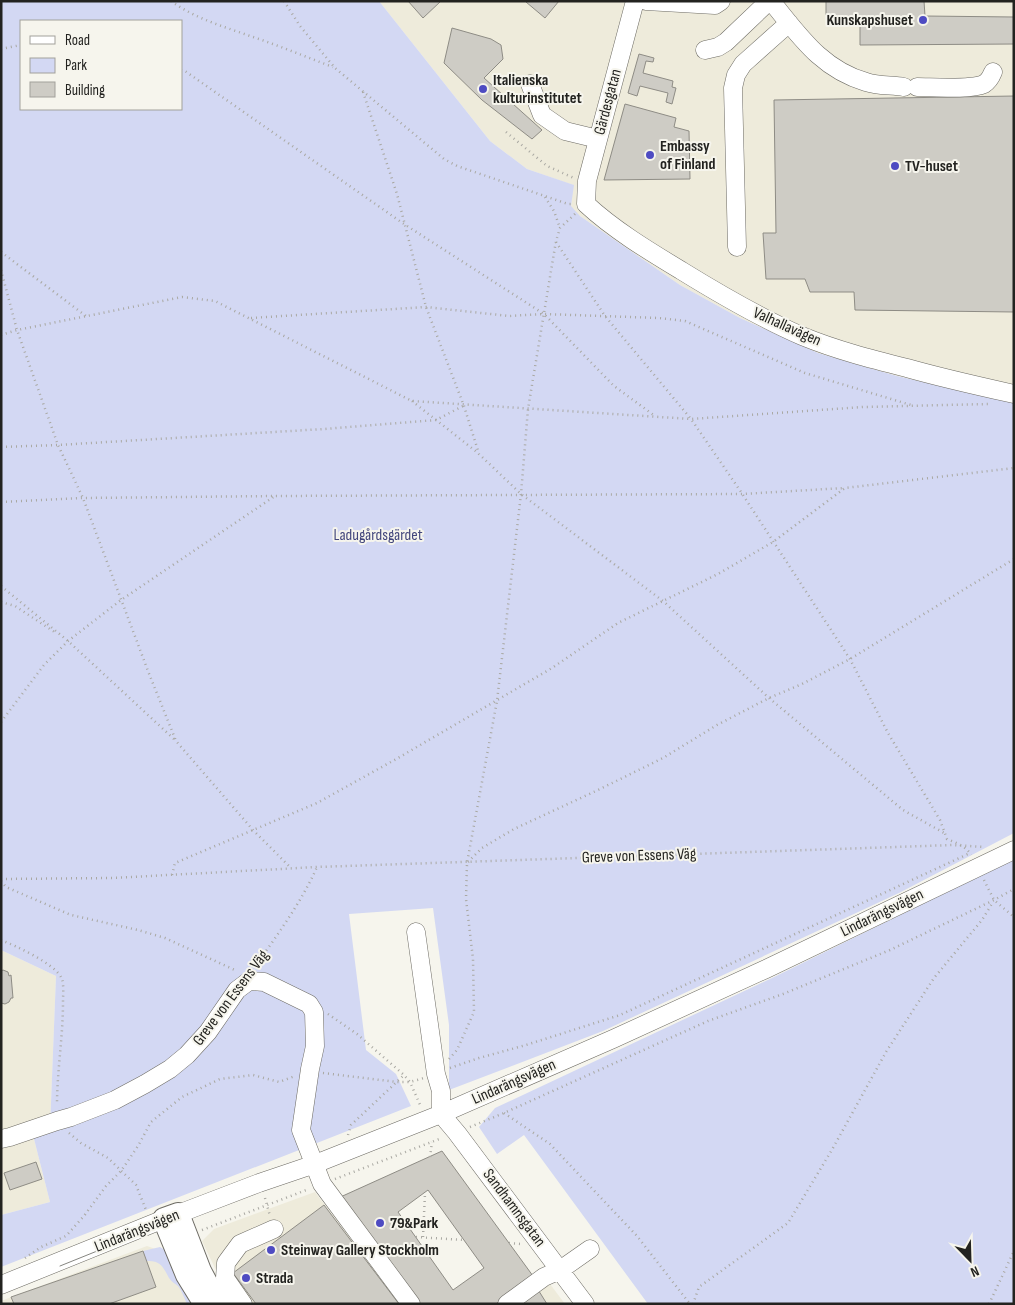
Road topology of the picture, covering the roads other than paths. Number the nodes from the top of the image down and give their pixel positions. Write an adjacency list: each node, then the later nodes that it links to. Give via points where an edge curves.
1 (634, 1): 9 (street, Gärdesgatan)
2 (646, 1): 3 (street, via 715,5)
3 (721, 1)
4 (770, 1): 5 (street); 6 (street, via 726,42)
5 (789, 22): 7 (street, via 823,61 842,74 867,83 975,87 990,79); 11 (street, via 743,64 736,75)
6 (705, 50)
7 (993, 72)
8 (530, 84): 9 (street, via 542,115 565,132)
9 (598, 139): 10 (street, Gärdesgatan, via 587,181)
10 (586, 204): 12 (street, Valhallavägen, via 664,261 743,308 802,335 875,360)
11 (737, 247)
12 (1014, 394)
13 (1014, 850): 15 (street, Lindarängsvägen, via 766,969)
14 (416, 932): 15 (street, via 441,1091)
15 (441, 1114): 17 (street, Lindarängsvägen); 21 (street, Sandhamnsgatan)
16 (1, 1139): 17 (street, Greve von Essens Väg, via 71,1117 145,1084 187,1055 208,1032 237,990 249,981 264,982 309,1004 314,1012 315,1046 301,1130)
17 (315, 1164): 18 (street, Lindarängsvägen); 26 (street, via 322,1184)
18 (163, 1215): 22 (street, Lindarängsvägen); 23 (main road, via 187,1275); 24 (main road)
19 (274, 1229): 25 (street, via 240,1244 226,1263 225,1278)
20 (590, 1249): 21 (street)
21 (560, 1270): 27 (street, via 544,1277); 28 (street, Sandhamnsgatan)
22 (1, 1285)
23 (205, 1304)
24 (222, 1304)
25 (243, 1304)
26 (411, 1304)
27 (507, 1304)
28 (585, 1304)

